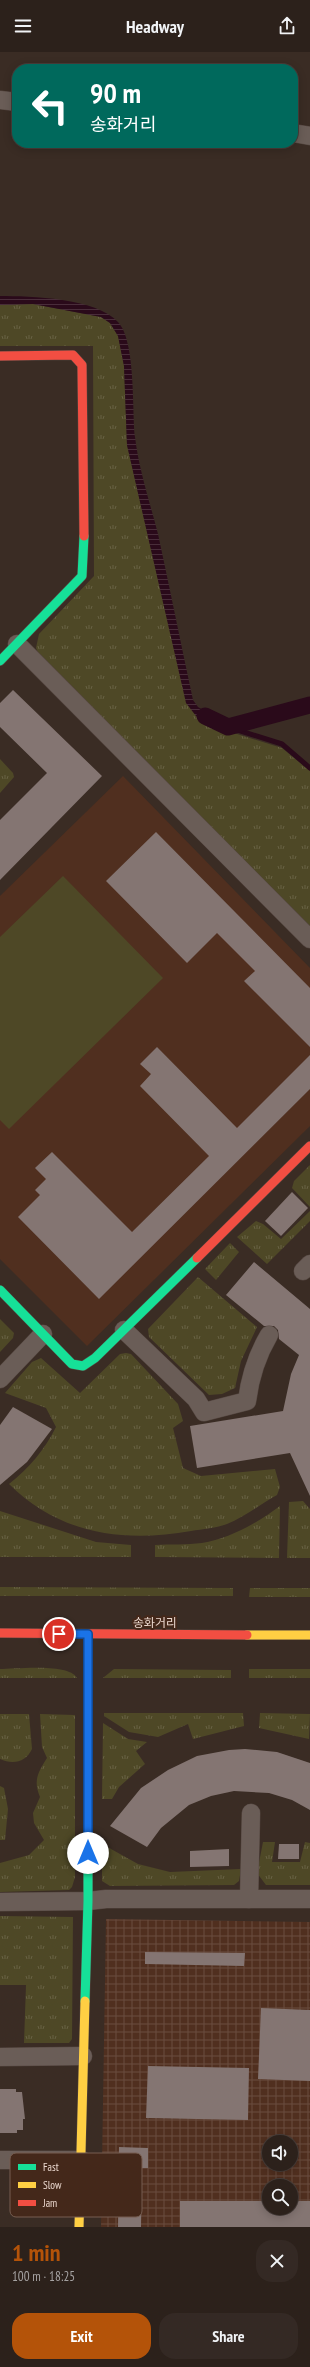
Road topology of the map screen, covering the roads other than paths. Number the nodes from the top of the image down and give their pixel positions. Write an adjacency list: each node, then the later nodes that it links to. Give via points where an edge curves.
1 (0, 100): 2 (street)
2 (12, 101)
3 (298, 133): 4 (street)
4 (310, 136)
5 (0, 356): 6 (street, via 73,355 82,365 83,571 77,582)
6 (17, 644): 7 (street); 8 (street)
7 (0, 661)
8 (310, 939)
9 (310, 1146): 11 (street)
10 (0, 1290): 12 (street)
11 (124, 1330): 12 (street, via 83,1366 72,1364); 13 (street, via 196,1399 204,1412 247,1401 250,1379 259,1351)
12 (43, 1334): 14 (street)
13 (268, 1335)
14 (0, 1379)
15 (0, 1633): 16 (street, 송화거리)
16 (88, 1634): 17 (street, 송화거리); 21 (street)
17 (310, 1635)
18 (251, 1813): 19 (street)
19 (249, 1899): 20 (street); 21 (street)
20 (310, 1899)
21 (88, 1901): 22 (street); 23 (street)
22 (0, 1902)
23 (83, 2056): 24 (street); 25 (street)
24 (0, 2057)
25 (82, 2153)
26 (79, 2217): 27 (street)
27 (79, 2227)

